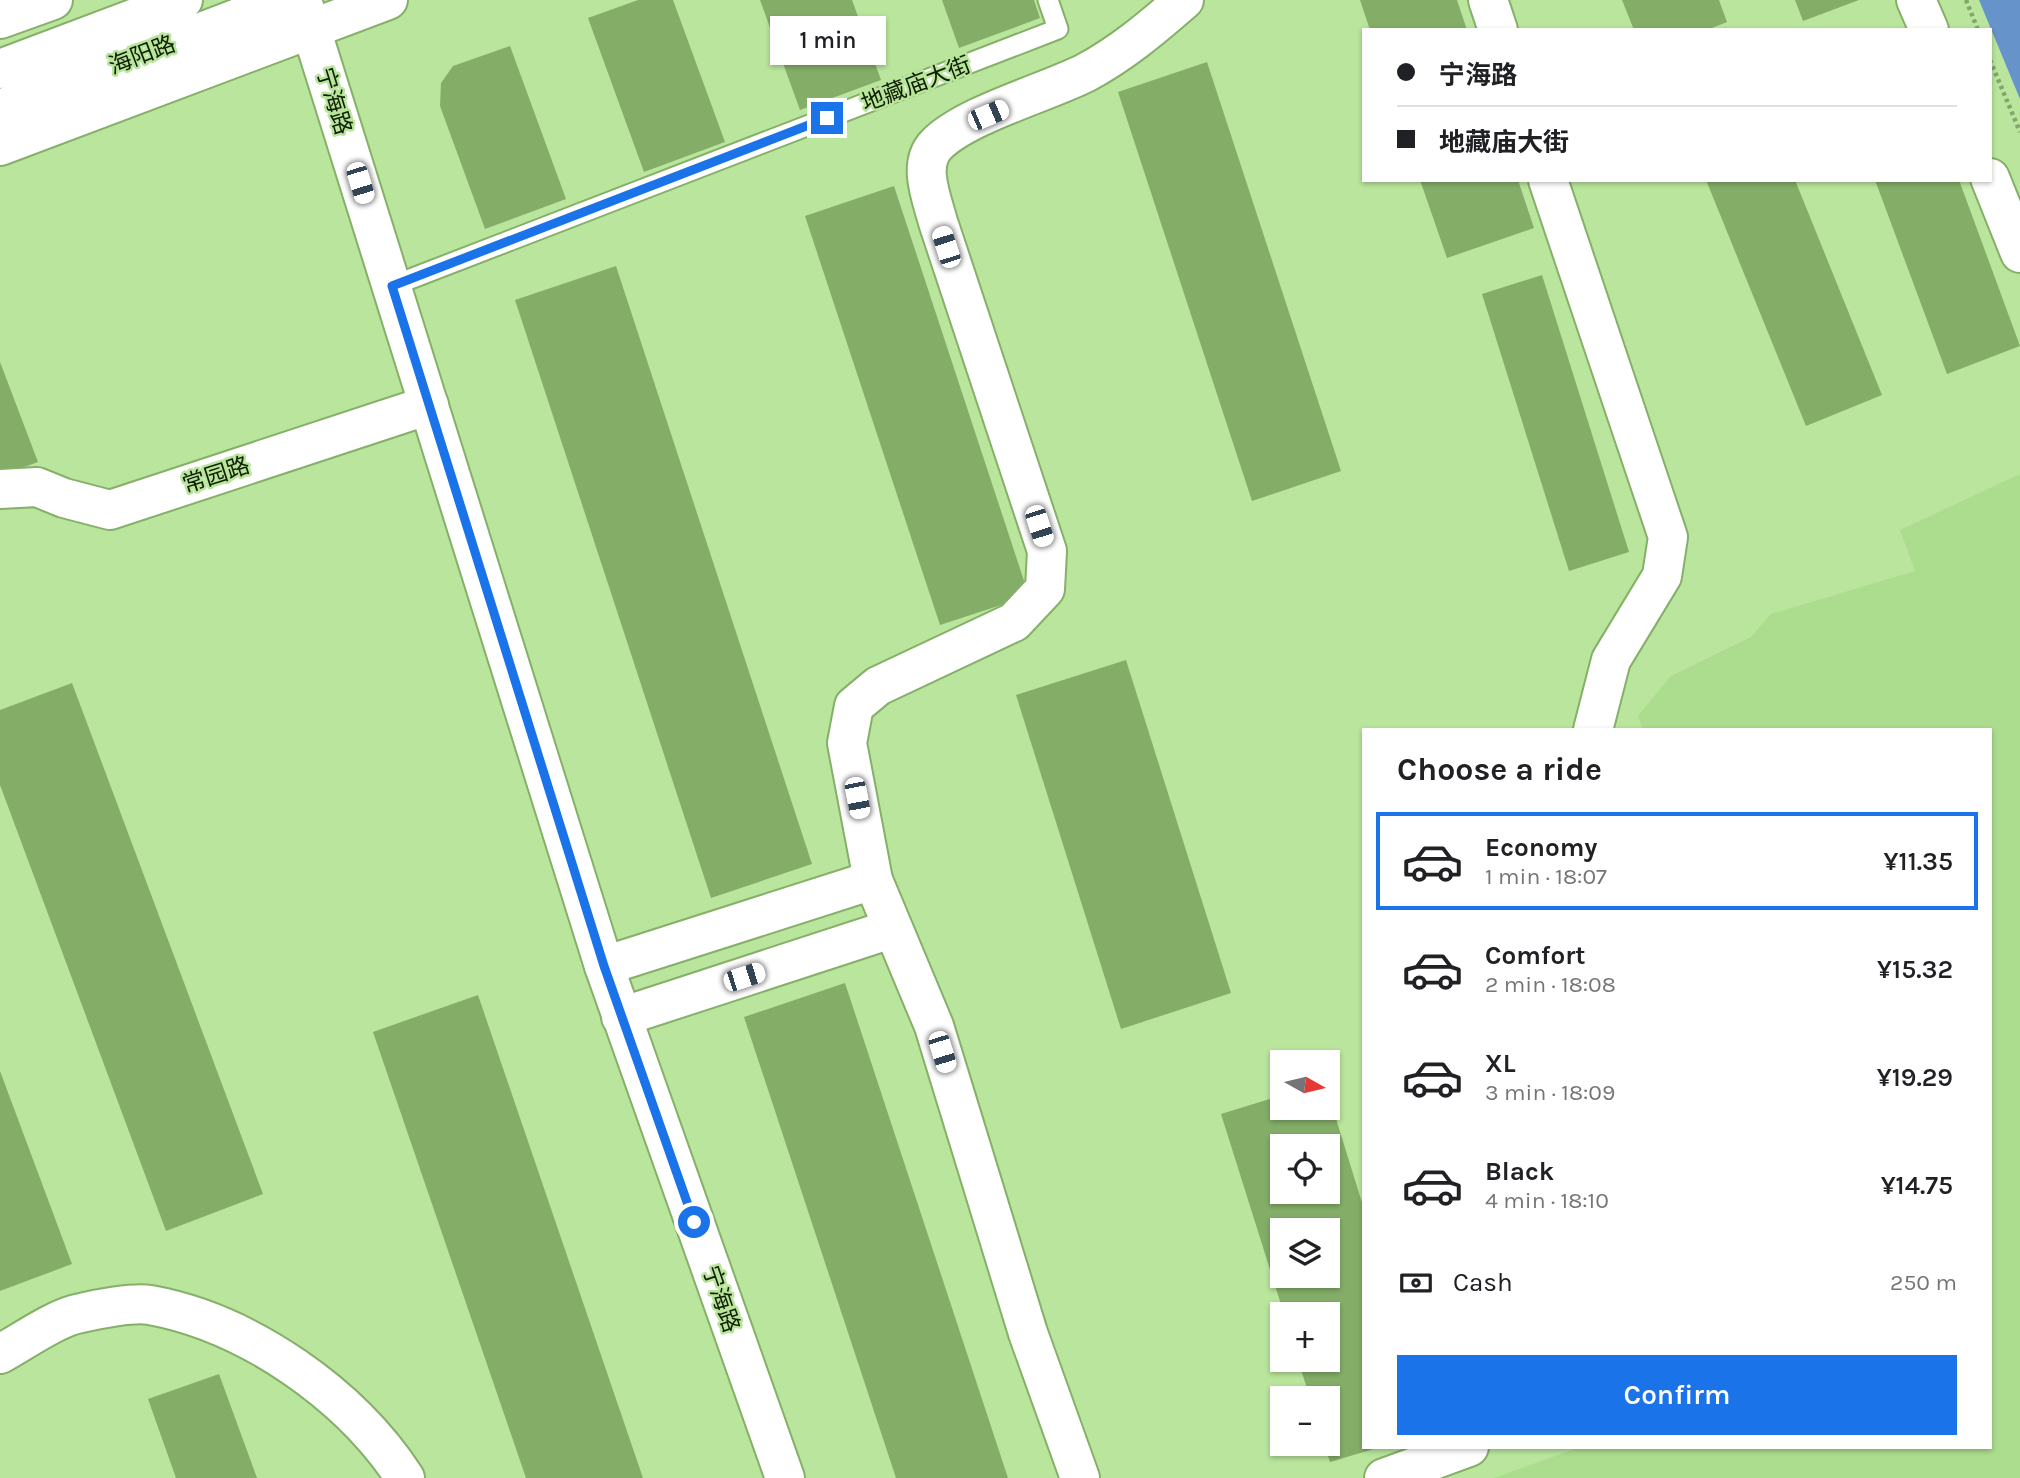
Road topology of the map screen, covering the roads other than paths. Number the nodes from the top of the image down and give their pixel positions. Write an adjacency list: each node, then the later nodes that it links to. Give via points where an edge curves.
1 (53, 0): 10 (street)
2 (183, 0): 13 (street, 海阳路)
3 (285, 0): 14 (street, 海阳路)
4 (388, 0): 9 (street)
5 (1048, 0): 19 (lane, 地藏庙大街, via 1058,29)
6 (1184, 0): 23 (street, via 1143,36 1087,72 970,123 934,146 925,174 1047,551 1045,589 1014,622 878,686 854,706 847,743)
7 (1488, 0): 11 (street)
8 (1916, 0): 12 (street)
9 (307, 14): 15 (street); 19 (street, 宁海路)
10 (0, 19)
11 (1497, 28)
12 (1928, 28)
13 (0, 69)
14 (0, 109)
15 (0, 146)
16 (1549, 182): 22 (street, via 1668,537 1662,576 1611,660)
17 (1992, 182): 18 (street)
18 (2020, 253)
19 (392, 286): 20 (street, 宁海路)
20 (429, 405): 21 (street, 常园路, via 110,510 37,487); 25 (street, 宁海路)
21 (0, 489)
22 (1594, 728)
23 (873, 880): 24 (street); 25 (street)
24 (891, 929): 26 (street); 31 (street, via 934,1026 1028,1334)
25 (604, 966): 26 (street, 宁海路)
26 (621, 1017): 30 (street, 宁海路)
27 (0, 1354): 29 (street, via 78,1313 148,1305 219,1327 286,1362 339,1400 384,1445)
28 (1464, 1449): 32 (street)
29 (405, 1478)
30 (785, 1478)
31 (1080, 1478)
32 (1384, 1478)

